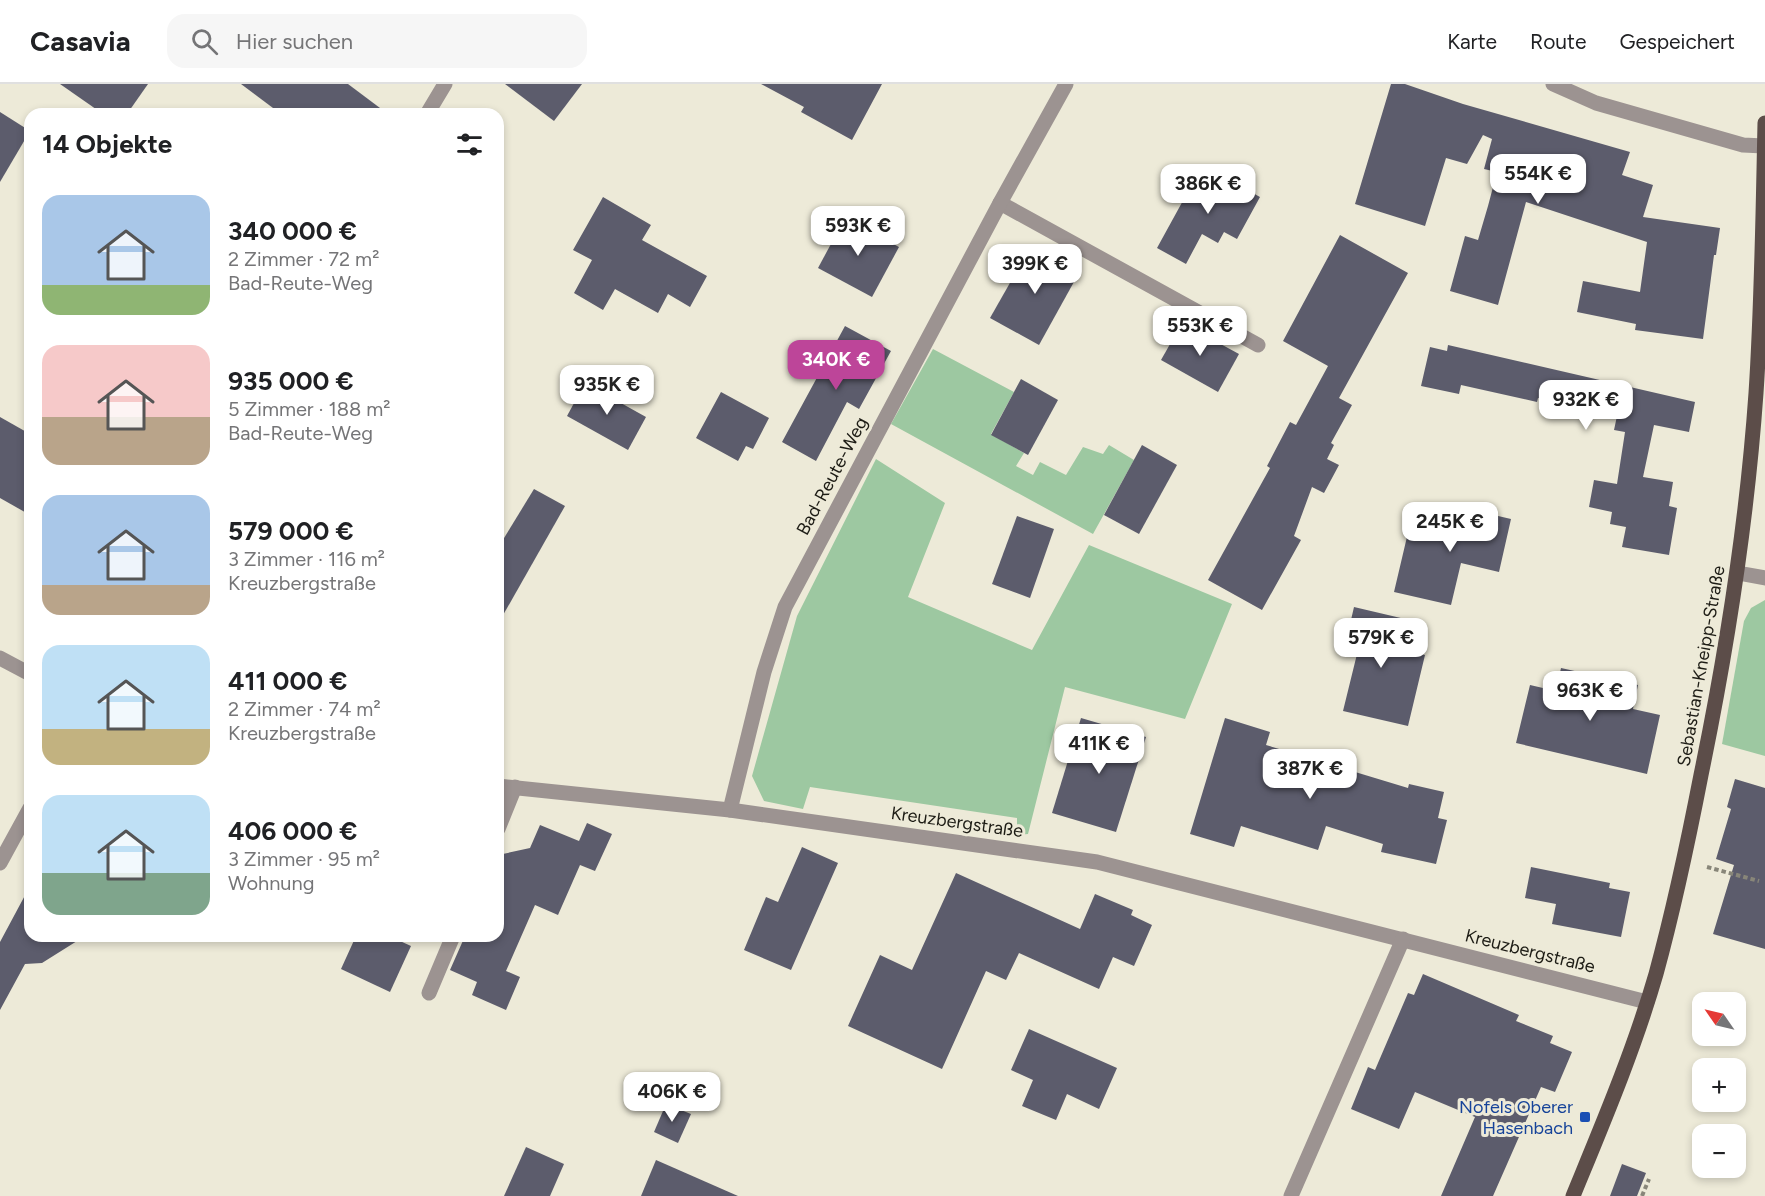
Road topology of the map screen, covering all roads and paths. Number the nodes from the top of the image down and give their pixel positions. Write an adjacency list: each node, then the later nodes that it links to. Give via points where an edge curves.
1 (445, 84): 4 (street)
2 (1066, 84): 7 (street, Bad-Reute-Weg)
3 (1552, 84): 6 (street, via 1596,103 1743,145)
4 (431, 108)
5 (1765, 123): 6 (main road, Sebastian-Kneipp-Straße)
6 (1764, 146): 8 (main road, Sebastian-Kneipp-Straße)
7 (1000, 202): 9 (street); 16 (street, Bad-Reute-Weg, via 785,607 760,683)
8 (1764, 263): 10 (main road, Sebastian-Kneipp-Straße)
9 (1258, 345)
10 (1738, 573): 11 (street); 25 (main road, Sebastian-Kneipp-Straße, via 1684,860)
11 (1765, 578)
12 (0, 658): 13 (street)
13 (24, 671)
14 (504, 787): 15 (street, Kreuzbergstraße)
15 (515, 788): 16 (street, Kreuzbergstraße); 17 (street)
16 (730, 810): 22 (street, Kreuzbergstraße, via 1097,862)
17 (504, 815)
18 (24, 819): 19 (street)
19 (0, 863)
20 (1701, 865): 21 (path)
21 (1760, 881)
22 (1403, 939): 25 (street, Kreuzbergstraße); 27 (street)
23 (450, 942): 24 (street)
24 (429, 993)
25 (1647, 1002): 28 (main road, Sebastian-Kneipp-Straße)
26 (1649, 1179): 29 (path)
27 (1291, 1196)
28 (1573, 1196)
29 (1642, 1196)

